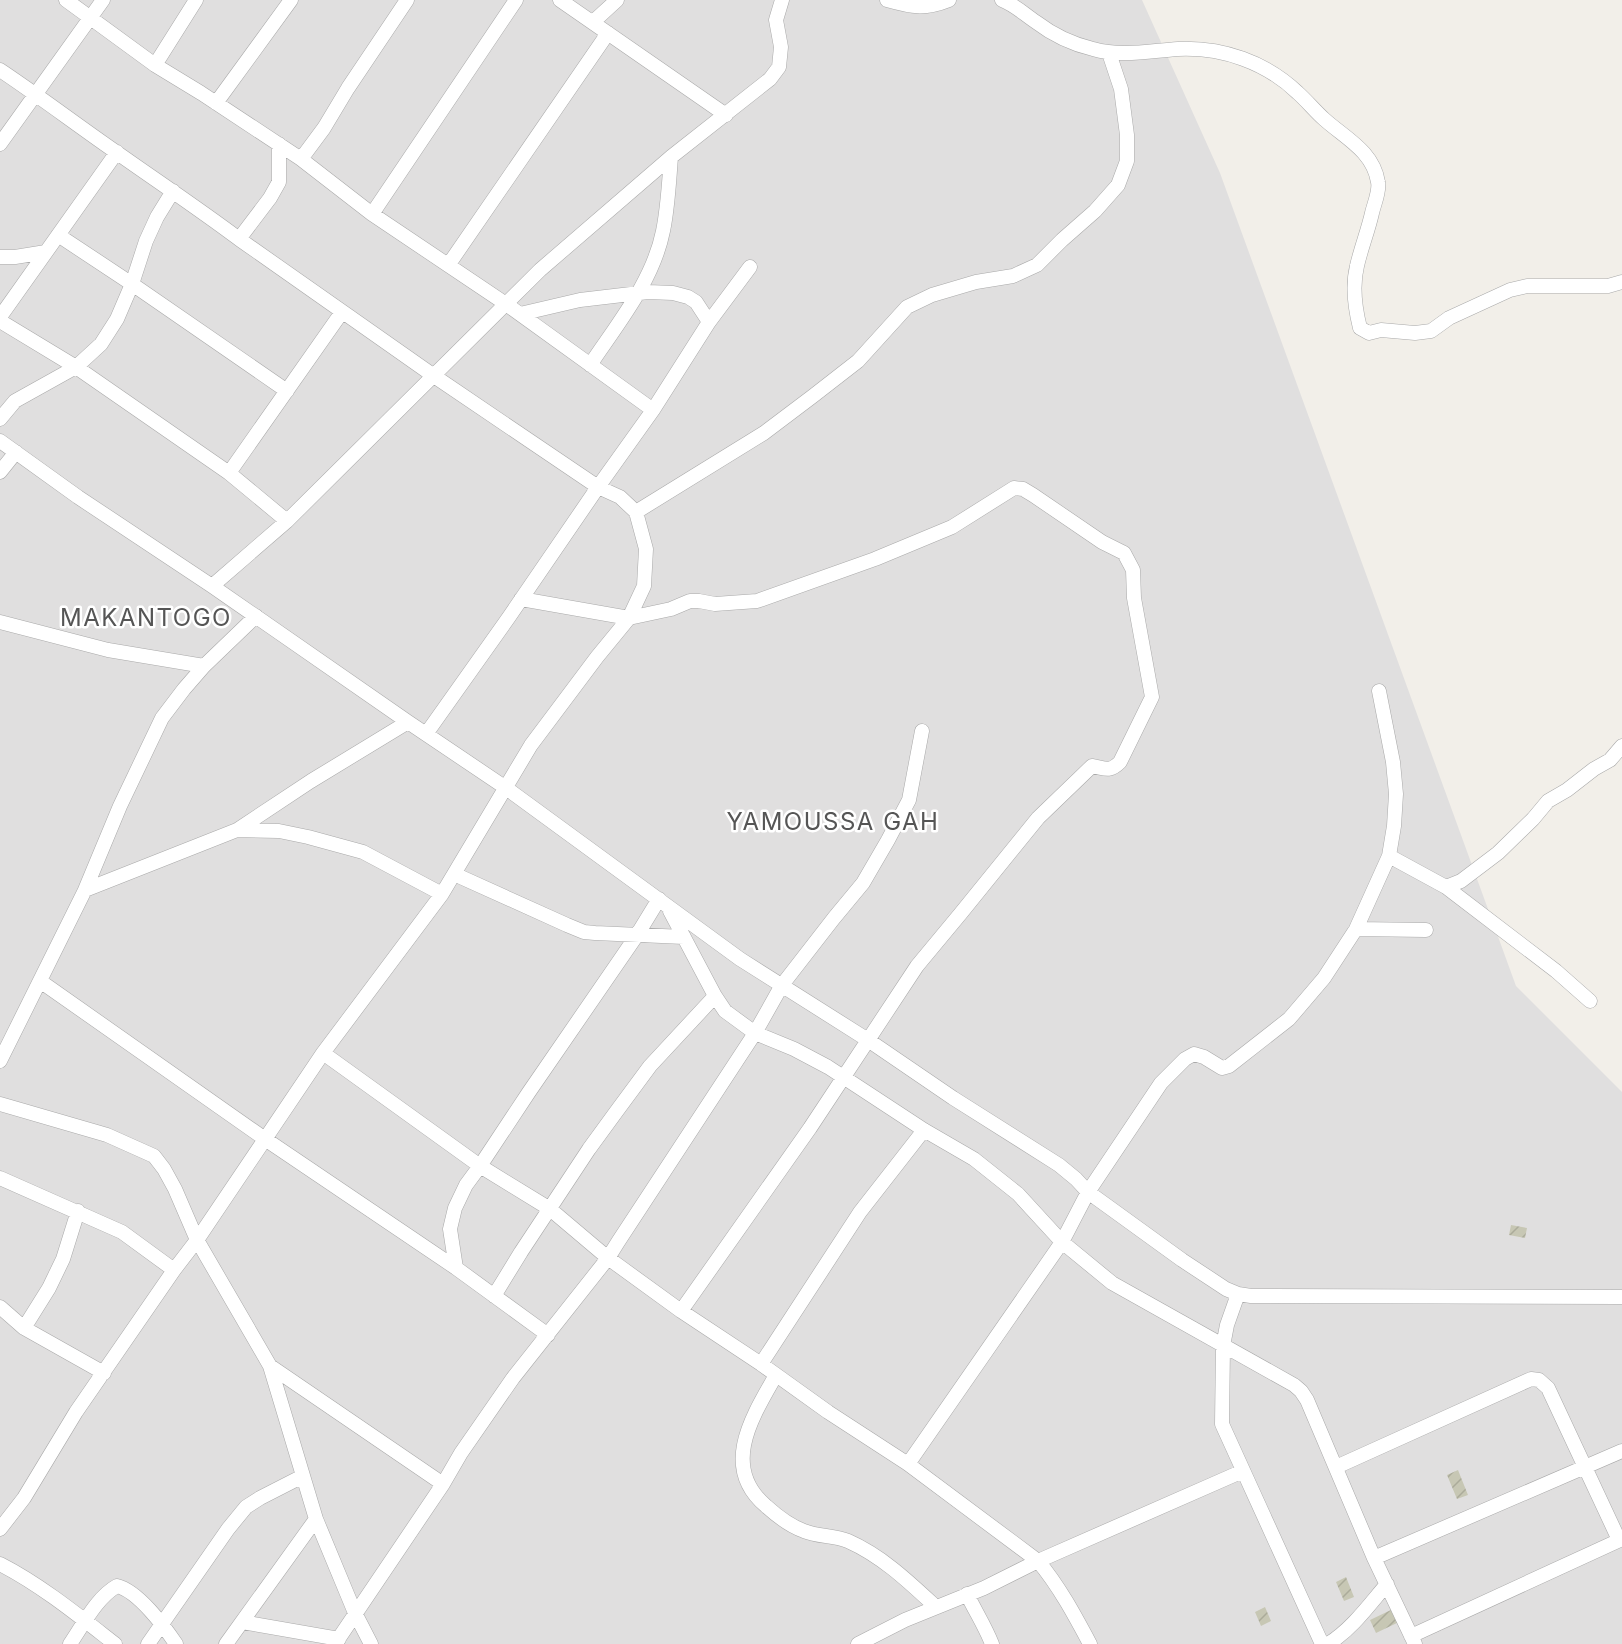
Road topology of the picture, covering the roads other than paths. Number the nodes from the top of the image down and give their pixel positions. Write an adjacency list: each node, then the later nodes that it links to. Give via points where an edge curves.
1 (66, 0): 13 (street)
2 (103, 0): 13 (street)
3 (196, 0): 17 (street)
4 (291, 0): 20 (street)
5 (407, 0): 26 (street)
6 (516, 0): 28 (street)
7 (560, 0): 14 (street)
8 (617, 0): 14 (street)
9 (782, 0): 21 (street, via 776,20 781,47 779,68)
10 (887, 0): 11 (street, via 914,7)
11 (949, 0)
12 (1002, 0): 16 (street, via 1060,37)
13 (91, 17): 17 (street); 19 (street)
14 (593, 22): 15 (street)
15 (608, 33): 21 (street); 33 (street)
16 (1109, 53): 35 (street, via 1200,49 1247,60 1273,73 1297,92 1370,158 1379,184 1357,267 1355,291 1360,328 1369,333 1431,331 1510,290 1527,286 1608,286); 54 (street, via 1121,89 1127,161 1118,185 1095,211 1037,265 1013,276 933,295 907,307 858,361 805,402 764,433)
17 (155, 65): 20 (street)
18 (0, 70): 19 (street)
19 (36, 94): 22 (street); 24 (street)
20 (216, 103): 23 (street)
21 (726, 115): 25 (street)
22 (0, 144)
23 (279, 144): 26 (street); 30 (street, via 279,182)
24 (117, 153): 27 (street); 29 (street)
25 (671, 157): 37 (street, via 663,232); 38 (street)
26 (300, 159): 28 (street)
27 (173, 191): 30 (street); 36 (street, via 157,217)
28 (372, 214): 33 (street)
29 (58, 235): 31 (street); 36 (street)
30 (239, 239): 39 (street)
31 (46, 252): 32 (street); 41 (street)
32 (0, 257)
33 (449, 264): 38 (street)
34 (750, 267): 42 (street)
35 (1622, 282)
36 (132, 284): 44 (street, via 110,332); 46 (street)
37 (638, 293): 40 (street, via 580,300); 42 (street, via 688,297); 43 (street)
38 (506, 304): 40 (street); 45 (street)
39 (342, 312): 45 (street); 46 (street)
40 (520, 314): 43 (street)
41 (0, 319): 44 (street)
42 (709, 322): 47 (street)
43 (590, 364): 47 (street)
44 (76, 367): 48 (street, via 15,401); 52 (street)
45 (434, 376): 53 (street); 55 (street)
46 (286, 391): 52 (street)
47 (652, 410): 53 (street)
48 (0, 419)
49 (0, 441): 50 (street)
50 (16, 452): 51 (street); 56 (street)
51 (0, 472)
52 (229, 473): 55 (street)
53 (597, 486): 54 (street, via 620,497); 57 (street)
54 (636, 512): 59 (street, via 646,549 645,586)
55 (287, 521): 56 (street)
56 (212, 586): 58 (street)
57 (521, 599): 59 (street); 65 (street)
58 (256, 616): 61 (street); 63 (street)
59 (629, 618): 67 (street, via 531,745); 85 (street, via 690,601 757,601 952,527 1014,488 1034,495 1124,554 1133,570 1134,598 1152,697 1120,762 1108,770 1092,766 1038,818 917,966)
60 (0, 622): 61 (street, via 108,651)
61 (204, 666): 72 (street, via 162,718)
62 (1380, 691): 69 (street, via 1396,794)
63 (408, 722): 65 (street); 68 (street)
64 (922, 731): 80 (street, via 909,800 888,840 863,883)
65 (426, 734): 67 (street)
66 (1622, 746): 71 (street, via 1610,760 1548,801 1498,853 1461,881)
67 (506, 788): 70 (street); 74 (street)
68 (237, 830): 72 (street); 73 (street, via 279,831 363,852)
69 (1389, 856): 71 (street); 75 (street)
70 (454, 874): 73 (street); 77 (street, via 584,932)
71 (1446, 887): 82 (street)
72 (85, 890): 79 (street)
73 (442, 894): 86 (street)
74 (663, 903): 77 (street); 78 (street); 80 (street)
75 (1356, 929): 76 (street); 94 (street, via 1324,978 1289,1019 1229,1066 1222,1068 1194,1054 1185,1059 1161,1083)
76 (1426, 930)
77 (637, 935): 78 (street); 92 (street)
78 (684, 937): 81 (street)
79 (40, 981): 84 (street); 91 (street)
80 (782, 985): 83 (street); 85 (street)
81 (715, 996): 83 (street, via 725,1011); 95 (street, via 650,1066)
82 (1590, 1001)
83 (755, 1033): 88 (street, via 794,1049); 99 (street)
84 (6, 1034): 87 (street)
85 (868, 1040): 88 (street); 94 (street, via 1059,1165)
86 (323, 1053): 91 (street); 92 (street)
87 (0, 1061)
88 (843, 1077): 90 (street); 106 (street)
89 (0, 1104): 97 (street, via 97,1131 154,1156 175,1189)
90 (924, 1130): 98 (street, via 987,1168 1018,1194); 110 (street, via 860,1212)
91 (265, 1139): 97 (street); 100 (street)
92 (480, 1166): 95 (street); 100 (street, via 455,1208 450,1229)
93 (0, 1178): 96 (street)
94 (1088, 1192): 98 (street); 102 (street, via 1182,1260)
95 (550, 1209): 99 (street); 103 (street)
96 (78, 1211): 101 (street, via 122,1232); 107 (street, via 63,1259)
97 (197, 1240): 101 (street); 111 (street)
98 (1062, 1242): 109 (street, via 1112,1283); 115 (street)
99 (608, 1258): 106 (street); 108 (street)
100 (456, 1268): 103 (street)
101 (174, 1270): 112 (street)
102 (1238, 1294): 104 (street); 109 (street)
103 (494, 1296): 108 (street)
104 (1622, 1297)
105 (0, 1307): 107 (street)
106 (681, 1311): 110 (street)
107 (24, 1328): 112 (street)
108 (548, 1335): 120 (street, via 513,1378)
109 (1223, 1346): 117 (street, via 1301,1391); 118 (street, via 1222,1424)
110 (761, 1364): 113 (street)
111 (270, 1366): 119 (street); 120 (street)
112 (104, 1373): 122 (street)
113 (776, 1375): 115 (street); 129 (street, via 744,1443 744,1478 756,1498 779,1518 804,1532 847,1540 874,1556)
114 (1622, 1451): 116 (street)
115 (908, 1464): 125 (street)
116 (1585, 1466): 117 (street, via 1548,1388 1532,1379); 123 (street); 124 (street)
117 (1336, 1467): 124 (street)
118 (1243, 1471): 125 (street); 145 (street)
119 (303, 1476): 121 (street); 133 (street, via 246,1507)
120 (443, 1484): 130 (street)
121 (316, 1519): 130 (street); 132 (street)
122 (0, 1529)
123 (1621, 1540): 134 (street)
124 (1374, 1558): 127 (street)
125 (1038, 1561): 128 (street); 144 (street)
126 (0, 1564): 131 (street)
127 (1387, 1584): 134 (street); 146 (street, via 1339,1638)
128 (967, 1594): 129 (street); 143 (street)
129 (936, 1607): 142 (street)
130 (355, 1614): 135 (street); 141 (street)
131 (84, 1621): 133 (street, via 117,1586 149,1609); 136 (street); 137 (street)
132 (242, 1622): 135 (street); 140 (street)
133 (163, 1625): 138 (street); 139 (street)
134 (1413, 1640)
135 (337, 1642)
136 (70, 1644)
137 (115, 1644)
138 (148, 1644)
139 (176, 1644)
140 (226, 1644)
141 (371, 1644)
142 (858, 1644)
143 (992, 1644)
144 (1090, 1644)
145 (1322, 1644)
146 (1328, 1644)

